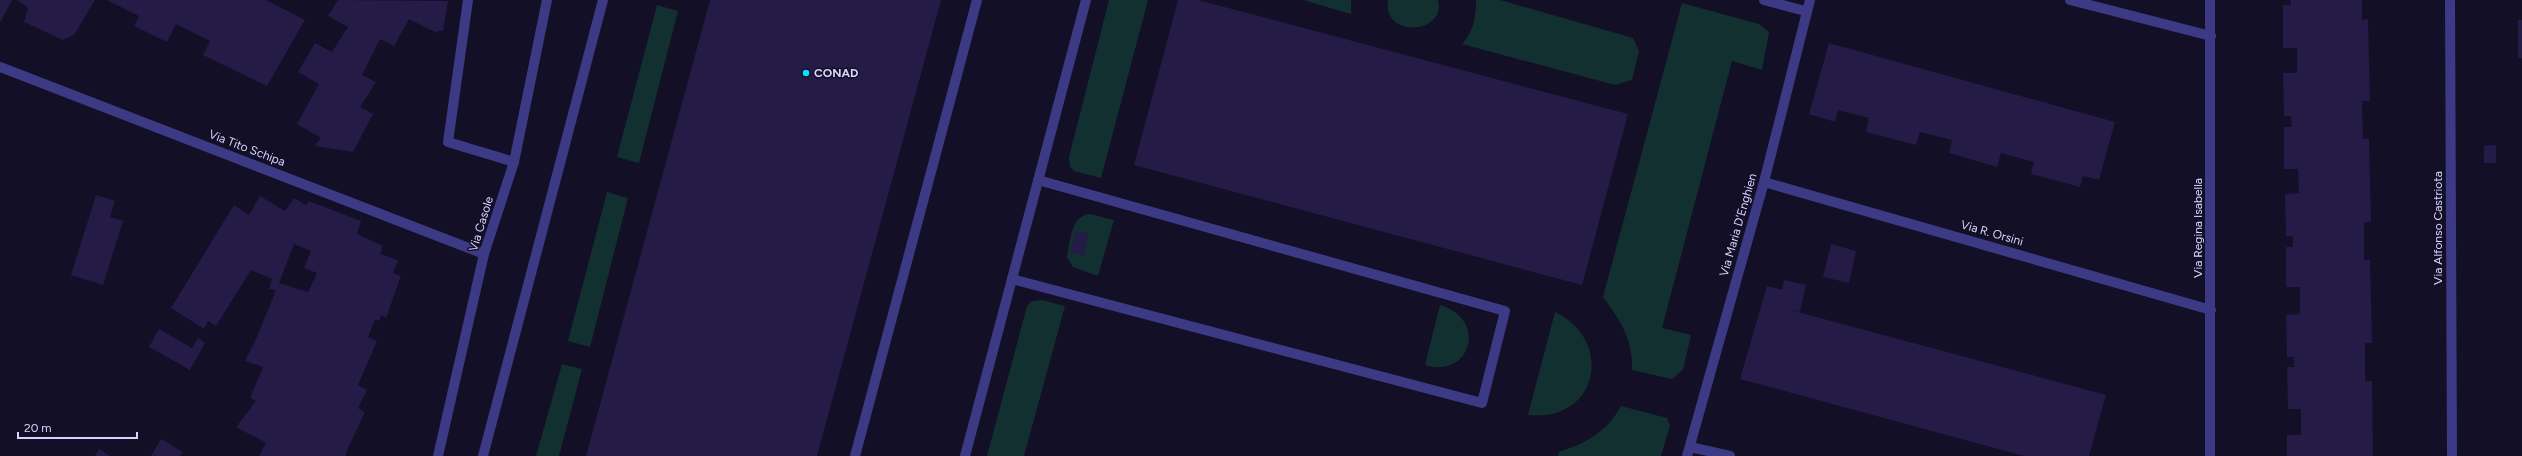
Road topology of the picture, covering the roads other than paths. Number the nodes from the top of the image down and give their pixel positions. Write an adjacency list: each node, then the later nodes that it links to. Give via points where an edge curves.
1 (468, 0): 14 (street, via 448,142)
2 (547, 0): 14 (street, Via Casole)
3 (603, 0): 22 (street)
4 (977, 0): 23 (street)
5 (1086, 0): 15 (street)
6 (1764, 0): 11 (street)
7 (1810, 0): 11 (street, Via Maria D'Enghien)
8 (2070, 0): 12 (street)
9 (2210, 0): 12 (street, Via Regina Isabella)
10 (2450, 0): 27 (street, Via Alfonso Castriota)
11 (1805, 11): 16 (street, Via Maria D'Enghien)
12 (2211, 36): 19 (street, Via Regina Isabella)
13 (0, 67): 17 (street, Via Tito Schipa)
14 (514, 162): 17 (street, Via Casole)
15 (1038, 180): 18 (street); 18 (street, via 1505,311 1482,402)
16 (1764, 182): 19 (street, Via R. Orsini); 20 (street, Via Maria D'Enghien)
17 (484, 254): 21 (street, Via Casole)
18 (1012, 279): 24 (street)
19 (2211, 310): 26 (street, Via Regina Isabella)
20 (1688, 451): 25 (street)
21 (438, 456)
22 (483, 456)
23 (855, 456)
24 (965, 456)
25 (1730, 456)
26 (2210, 456)
27 (2452, 456)

